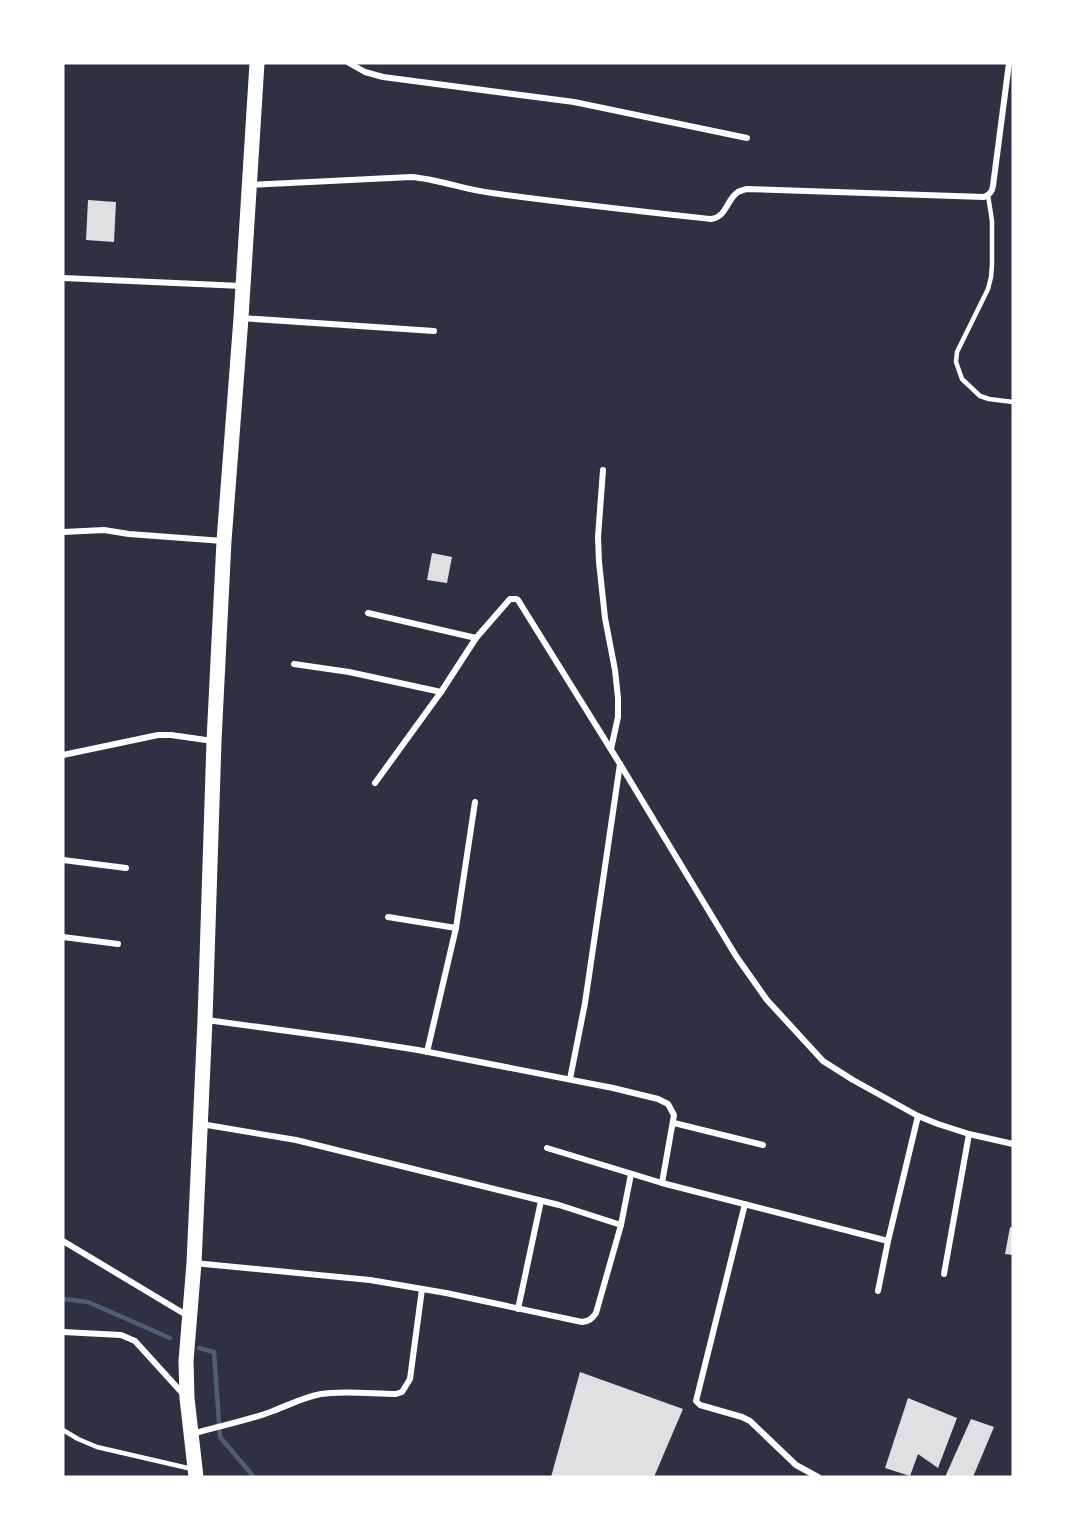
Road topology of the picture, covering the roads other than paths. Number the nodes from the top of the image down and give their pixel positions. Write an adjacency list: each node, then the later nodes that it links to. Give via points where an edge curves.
1 (257, 63): 5 (highway)
2 (349, 63): 4 (street, via 372,75 574,102)
3 (1009, 63): 6 (street, via 993,186)
4 (747, 138)
5 (249, 185): 6 (street, via 411,177 489,193 711,219 724,212 739,191 747,189); 8 (highway)
6 (988, 195): 11 (lane, via 992,221 991,277 956,362 962,379 980,396)
7 (63, 278): 8 (street)
8 (243, 286): 9 (highway)
9 (242, 318): 10 (street); 14 (highway)
10 (434, 332)
11 (1013, 402)
12 (603, 470): 20 (street, via 598,562 618,698)
13 (63, 532): 14 (street, via 104,530)
14 (224, 541): 19 (highway)
15 (368, 613): 16 (street)
16 (476, 638): 18 (street); 20 (street, via 510,599 518,600)
17 (294, 664): 18 (street)
18 (441, 692): 23 (street)
19 (214, 741): 21 (street, via 158,735); 31 (highway)
20 (610, 749): 22 (street)
21 (63, 755)
22 (620, 764): 33 (street); 34 (street, via 736,956 767,1000 823,1061)
23 (375, 783)
24 (475, 802): 28 (street)
25 (63, 860): 26 (street)
26 (126, 868)
27 (388, 917): 28 (street)
28 (456, 928): 32 (street)
29 (63, 937): 30 (street)
30 (118, 944)
31 (205, 1020): 32 (street); 36 (highway)
32 (427, 1052): 33 (street)
33 (570, 1079): 35 (street, via 668,1104)
34 (918, 1116): 37 (street); 47 (street)
35 (674, 1123): 39 (street); 42 (street)
36 (200, 1124): 43 (street, via 296,1140); 48 (highway)
37 (969, 1134): 38 (street); 49 (street)
38 (1013, 1144)
39 (763, 1145)
40 (547, 1148): 41 (street)
41 (631, 1174): 42 (street); 45 (street)
42 (662, 1183): 44 (street)
43 (541, 1201): 45 (street); 52 (street)
44 (745, 1204): 47 (street); 59 (street, via 696,1401 750,1421 796,1465)
45 (621, 1225): 52 (street, via 592,1319 582,1322)
46 (63, 1241): 53 (street)
47 (888, 1241): 51 (street)
48 (194, 1263): 50 (street, via 370,1280); 53 (highway)
49 (944, 1274)
50 (422, 1289): 52 (street); 57 (street, via 410,1379 402,1392 322,1394)
51 (878, 1291)
52 (518, 1309)
53 (189, 1316): 55 (highway)
54 (63, 1332): 55 (street, via 121,1335 135,1341)
55 (188, 1398): 57 (highway)
56 (63, 1430): 58 (lane, via 97,1447)
57 (198, 1432): 58 (highway)
58 (195, 1473)
59 (818, 1477)

